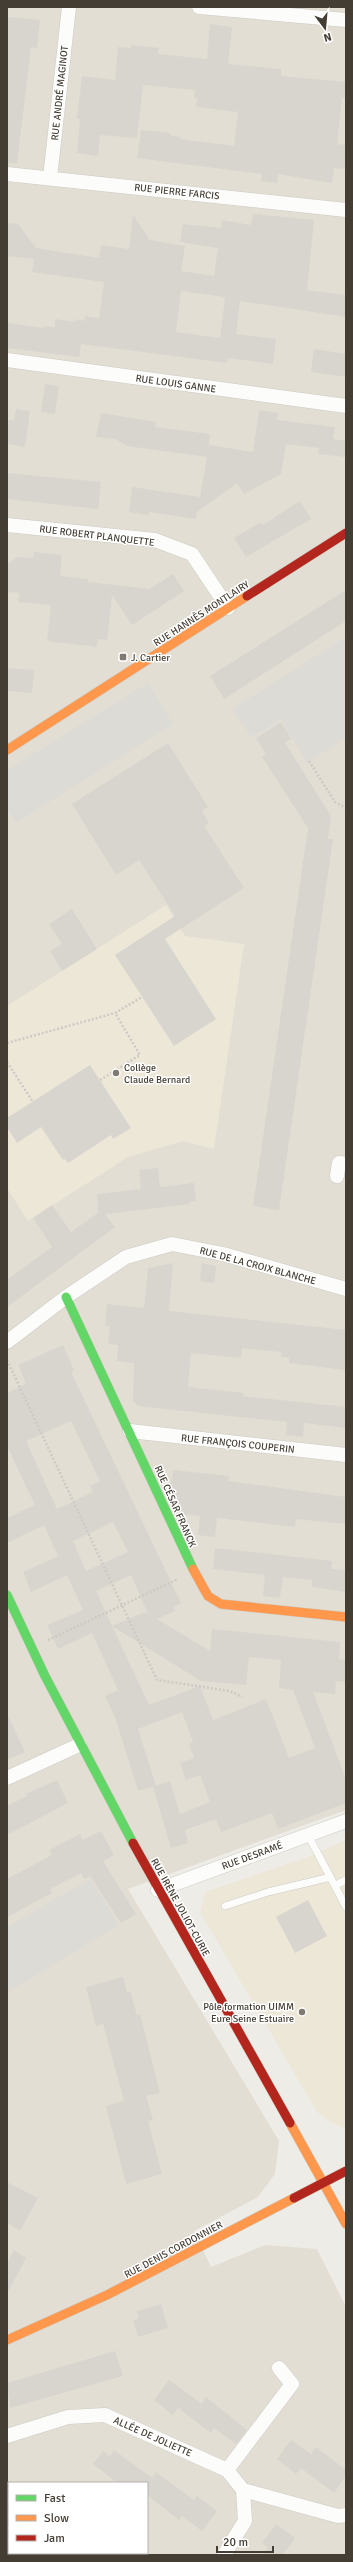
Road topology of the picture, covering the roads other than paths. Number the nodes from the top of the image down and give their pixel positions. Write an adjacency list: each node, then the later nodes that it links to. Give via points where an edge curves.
1 (69, 7): 5 (street, RUE ANDRÉ MAGINOT)
2 (199, 7): 3 (street)
3 (346, 20)
4 (7, 174): 5 (street, RUE PIERRE FARCIS)
5 (50, 178): 6 (street, RUE PIERRE FARCIS)
6 (346, 210)
7 (7, 360): 8 (street, RUE LOUIS GANNE)
8 (346, 406)
9 (7, 525): 11 (street, RUE ROBERT PLANQUETTE, via 155,540 192,554)
10 (346, 533): 11 (street, RUE HANNÈS MONTLAIRY)
11 (228, 608): 12 (street, RUE HANNÈS MONTLAIRY)
12 (7, 750)
13 (346, 1164): 14 (street, via 339,1163)
14 (337, 1176)
15 (346, 1289): 16 (street, RUE DE LA CROIX BLANCHE, via 223,1254 172,1244 126,1257)
16 (66, 1297): 17 (street, RUE DE LA CROIX BLANCHE); 18 (street, RUE CÉSAR FRANCK)
17 (7, 1342)
18 (130, 1431): 19 (street, RUE FRANÇOIS COUPERIN); 21 (street, RUE CÉSAR FRANCK, via 208,1596 221,1604)
19 (346, 1455)
20 (7, 1595): 22 (street, RUE IRÈNE JOLIOT-CURIE)
21 (346, 1617)
22 (79, 1745): 23 (street); 29 (street, RUE IRÈNE JOLIOT-CURIE)
23 (7, 1778)
24 (346, 1820): 25 (street, RUE DESRAMÉ)
25 (308, 1835): 26 (lane); 29 (street, RUE DESRAMÉ)
26 (331, 1877): 28 (lane); 30 (lane, via 268,1892)
27 (346, 1880): 28 (lane)
28 (336, 1885): 31 (lane)
29 (158, 1890): 33 (street, RUE IRÈNE JOLIOT-CURIE)
30 (225, 1906)
31 (346, 1907)
32 (346, 2171): 33 (street, RUE DENIS CORDONNIER)
33 (323, 2182): 34 (street, RUE IRÈNE JOLIOT-CURIE); 35 (street, RUE DENIS CORDONNIER, via 107,2295)
34 (346, 2224)
35 (7, 2340)
36 (279, 2368): 38 (street, via 292,2384)
37 (7, 2436): 38 (street, ALLÉE DE JOLIETTE, via 68,2417 105,2415)
38 (227, 2470): 39 (street, ALLÉE DE JOLIETTE)
39 (243, 2490): 40 (street, via 338,2516); 41 (street, via 245,2522)
40 (346, 2515)
41 (224, 2555)

